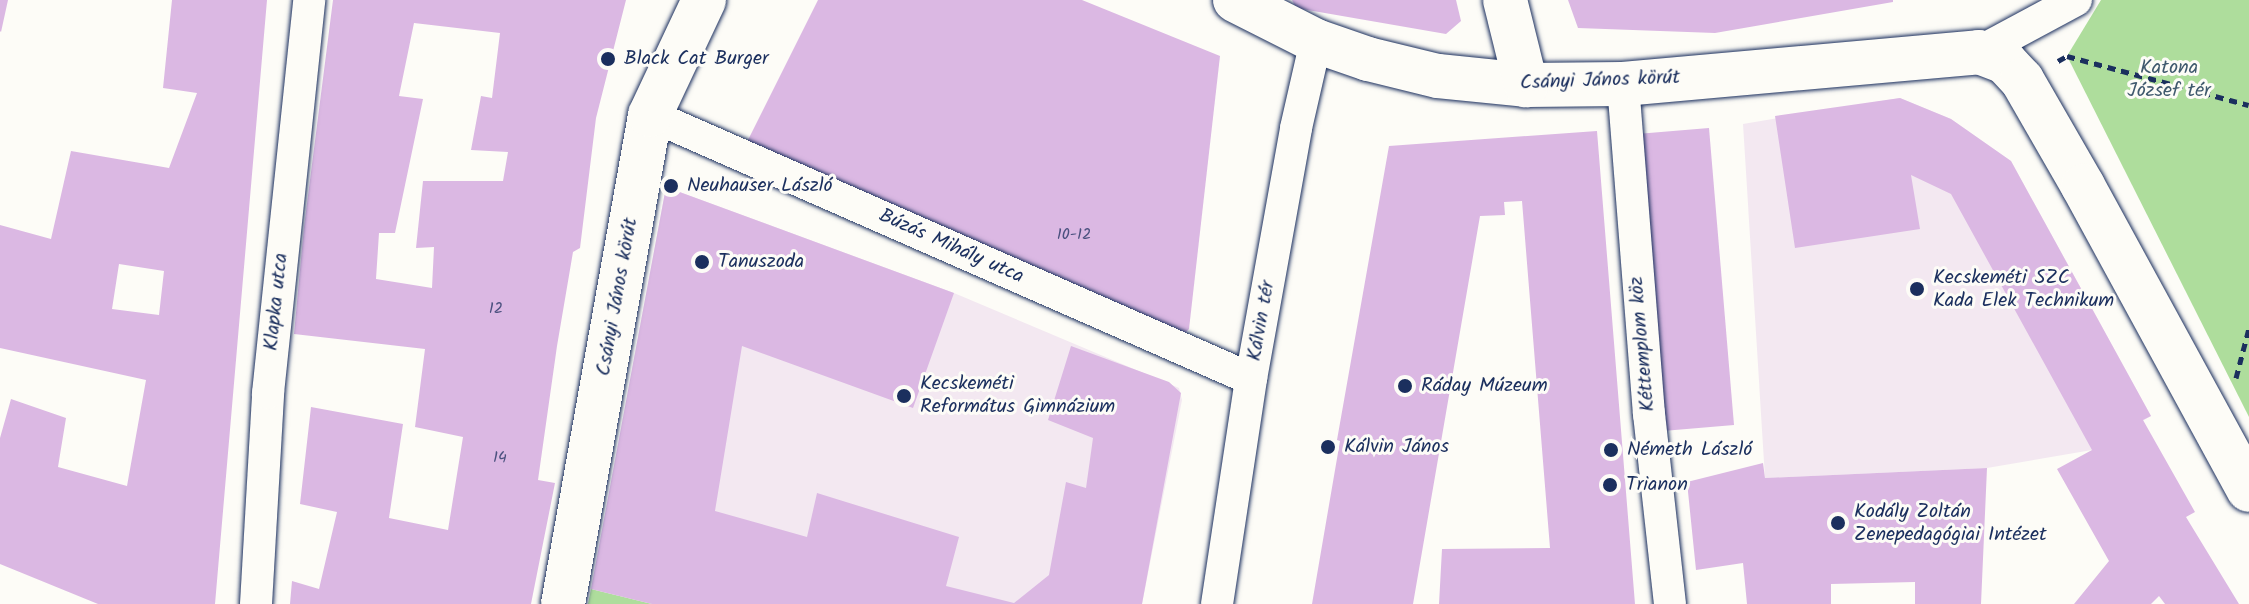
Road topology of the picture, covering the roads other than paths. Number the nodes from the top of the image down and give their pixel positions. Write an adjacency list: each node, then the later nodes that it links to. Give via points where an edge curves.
1 (309, 0): 13 (street, Klapka utca, via 268,393)
2 (704, 0): 10 (street, Csányi János körút)
3 (1505, 0): 9 (street)
4 (2076, 0): 7 (street)
5 (1246, 3): 6 (street, Csányi János körút)
6 (1316, 41): 9 (street, Csányi János körút, via 1405,69); 11 (street, Kálvin tér)
7 (1979, 52): 8 (street, Csányi János körút); 12 (street, via 2005,62 2022,80)
8 (1623, 84): 9 (street, Csányi János körút); 16 (street, Kéttemplom köz)
9 (1526, 85)
10 (650, 115): 11 (street, Búzás Mihály utca); 14 (street, Csányi János körút)
11 (1251, 379): 15 (street, Kálvin tér)
12 (2249, 490)
13 (256, 604)
14 (563, 604)
15 (1217, 604)
16 (1670, 604)

